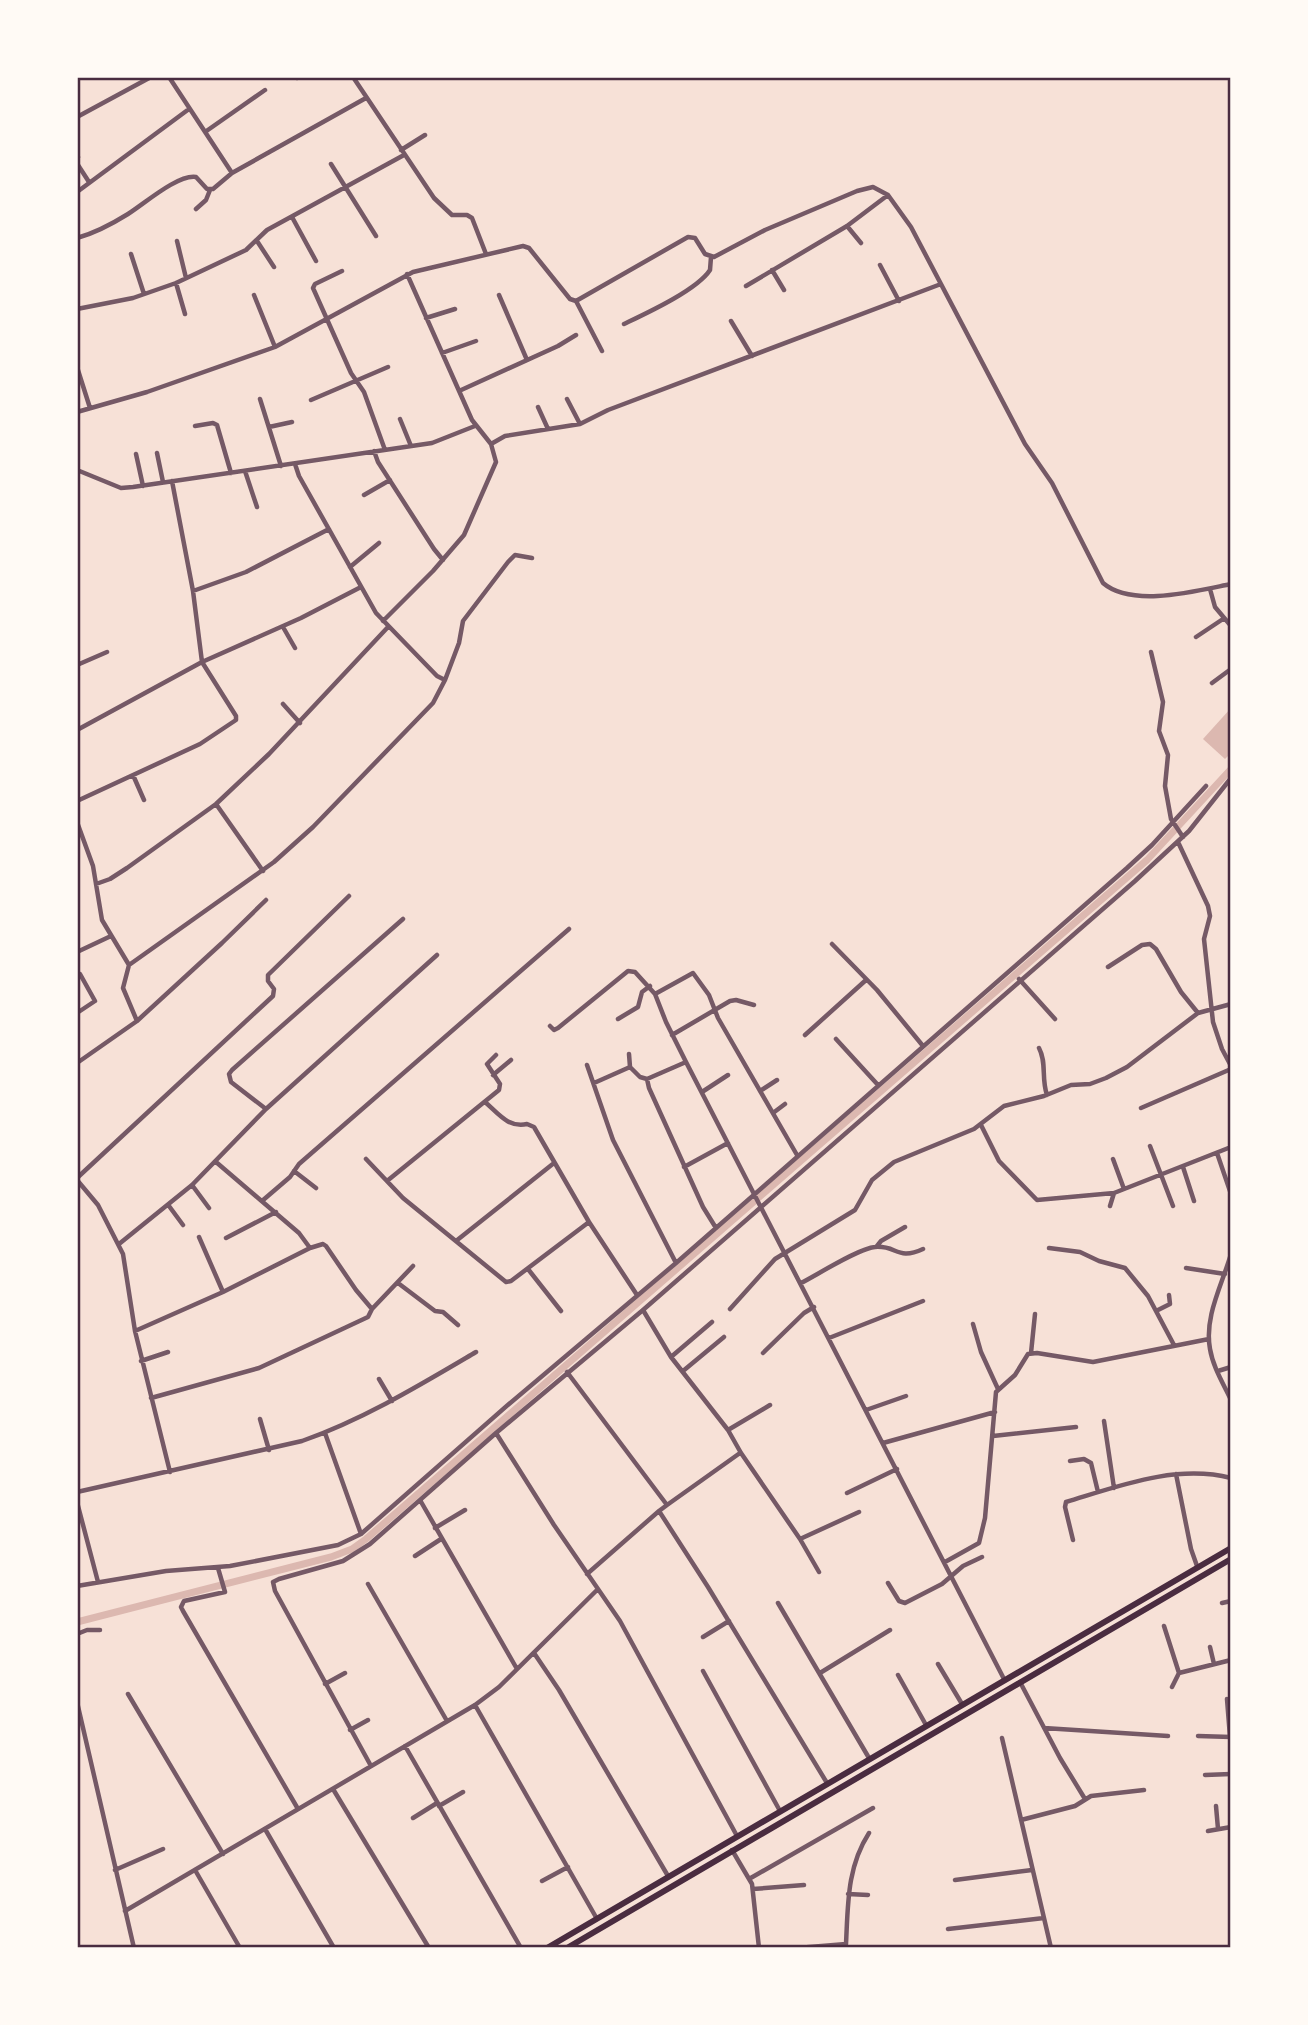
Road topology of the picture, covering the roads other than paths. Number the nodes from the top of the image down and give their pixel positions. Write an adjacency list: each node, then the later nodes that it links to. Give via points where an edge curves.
1 (151, 77): 7 (street)
2 (169, 77): 6 (street)
3 (353, 77): 5 (street)
4 (265, 90): 8 (street)
5 (366, 98): 10 (street); 13 (street)
6 (189, 109): 8 (street); 14 (street)
7 (77, 117)
8 (205, 132): 13 (street)
9 (425, 135): 10 (street)
10 (403, 153): 16 (street); 30 (street, via 438,203 452,215 472,218)
11 (331, 164): 16 (street)
12 (78, 165): 14 (street)
13 (232, 173): 17 (street)
14 (89, 182): 18 (street)
15 (1231, 186): 21 (street)
16 (346, 188): 22 (street); 24 (street)
17 (210, 190): 20 (street); 25 (street, via 190,176 110,224)
18 (77, 192)
19 (888, 195): 23 (street); 31 (street, via 878,188 866,188); 40 (street)
20 (196, 208)
21 (1231, 214)
22 (292, 218): 27 (street, via 267,230); 32 (street)
23 (847, 226): 28 (street); 35 (street)
24 (376, 236)
25 (77, 238)
26 (177, 241): 38 (street)
27 (257, 241): 34 (street); 38 (street)
28 (861, 243)
29 (131, 254): 43 (street)
30 (486, 254): 37 (street); 46 (street, via 527,247)
31 (710, 257): 46 (street, via 690,237); 54 (street, via 710,270 699,281)
32 (316, 261)
33 (880, 265): 47 (street)
34 (274, 267)
35 (772, 270): 41 (street); 42 (street)
36 (342, 271): 52 (street, via 313,288)
37 (407, 274): 51 (street); 52 (street)
38 (186, 278): 39 (street)
39 (176, 283): 43 (street); 50 (street)
40 (941, 284): 47 (street); 103 (street, via 1103,583 1139,596)
41 (746, 286)
42 (784, 290)
43 (144, 294): 48 (street)
44 (254, 295): 57 (street)
45 (499, 295): 61 (street)
46 (576, 301): 58 (street)
47 (899, 301): 60 (street)
48 (77, 309)
49 (455, 309): 51 (street)
50 (185, 314)
51 (426, 318): 59 (street)
52 (326, 319): 57 (street); 64 (street)
53 (731, 321): 60 (street)
54 (624, 324)
55 (576, 335): 61 (street)
56 (476, 341): 59 (street)
57 (275, 347): 70 (street)
58 (602, 351)
59 (442, 353): 65 (street)
60 (752, 356): 74 (street)
61 (527, 360): 65 (street)
62 (77, 367): 70 (street)
63 (388, 367): 64 (street)
64 (356, 381): 67 (street); 81 (street)
65 (459, 391): 76 (street)
66 (260, 399): 77 (street)
67 (311, 400)
68 (567, 400): 74 (street)
69 (538, 407): 78 (street)
70 (90, 408): 71 (street)
71 (77, 412)
72 (400, 419): 80 (street)
73 (292, 422): 77 (street)
74 (580, 424): 78 (street)
75 (195, 426): 89 (street, via 217,425)
76 (475, 426): 79 (street); 80 (street, via 440,441)
77 (269, 427): 86 (street)
78 (548, 429): 79 (street, via 505,436)
79 (491, 444): 99 (street, via 494,468 470,526)
80 (411, 446): 81 (street)
81 (385, 450): 82 (street)
82 (374, 451): 85 (street); 90 (street)
83 (157, 453): 92 (street)
84 (136, 454): 93 (street)
85 (295, 464): 86 (street); 96 (street)
86 (281, 466): 88 (street)
87 (77, 470): 93 (street, via 121,488)
88 (245, 471): 89 (street); 95 (street)
89 (231, 473): 91 (street)
90 (390, 480): 94 (street); 99 (street)
91 (172, 481): 92 (street); 104 (street)
92 (163, 482): 93 (street)
93 (143, 486)
94 (363, 495)
95 (257, 507)
96 (329, 529): 100 (street); 104 (street, via 246,572)
97 (379, 543): 100 (street)
98 (532, 558): 117 (street, via 512,558 466,616)
99 (443, 560): 106 (street)
100 (350, 567): 102 (street)
101 (1231, 584): 103 (street)
102 (361, 587): 106 (street); 108 (street)
103 (1210, 589): 105 (street)
104 (193, 591): 114 (street)
105 (1223, 619): 107 (street); 110 (street)
106 (383, 621): 109 (street)
107 (1231, 626)
108 (283, 627): 111 (street); 114 (street)
109 (388, 627): 117 (street); 120 (street)
110 (1196, 636)
111 (295, 648)
112 (107, 652): 115 (street)
113 (1151, 652): 129 (street, via 1162,695 1160,731 1168,755 1164,781)
114 (202, 662): 121 (street); 122 (street, via 236,720 214,737)
115 (77, 664)
116 (1231, 669): 118 (street)
117 (445, 680): 132 (street, via 427,710 313,827)
118 (1212, 683)
119 (283, 704): 120 (street)
120 (300, 723): 127 (street)
121 (77, 730)
122 (134, 775): 125 (street); 126 (street)
123 (1231, 778): 130 (street)
124 (1206, 786): 129 (street)
125 (145, 800)
126 (77, 801)
127 (216, 804): 132 (street); 133 (street, via 110,880)
128 (77, 822): 133 (street)
129 (1172, 822): 130 (street); 162 (street, via 1127,868)
130 (1183, 837): 131 (street)
131 (1178, 842): 145 (street); 151 (street, via 1208,906 1204,939)
132 (263, 871): 142 (street)
133 (96, 884): 138 (street, via 102,920)
134 (349, 896): 200 (street, via 268,975 273,996)
135 (266, 900): 157 (street)
136 (403, 919): 184 (street, via 229,1074 231,1082)
137 (569, 929): 198 (street)
138 (111, 936): 140 (street); 142 (street)
139 (832, 944): 146 (street)
140 (77, 952)
141 (436, 955): 184 (street)
142 (129, 965): 157 (street, via 123,988)
143 (1108, 967): 154 (street, via 1150,944)
144 (79, 974): 153 (street, via 95,1001)
145 (1019, 979): 156 (street); 211 (street)
146 (866, 980): 160 (street); 162 (street)
147 (650, 986): 148 (street); 155 (street, via 642,992 638,1007); 158 (street, via 628,971 558,1028)
148 (655, 994): 152 (street, via 693,973); 159 (street)
149 (1231, 1004): 151 (street)
150 (754, 1005): 152 (street, via 736,1000)
151 (1211, 1009): 154 (street); 171 (street)
152 (715, 1010): 159 (street); 178 (street)
153 (77, 1013)
154 (1198, 1013): 180 (street, via 1127,1068)
155 (618, 1018)
156 (1055, 1019)
157 (137, 1021): 168 (street)
158 (550, 1026)
159 (672, 1035): 167 (street)
160 (805, 1035)
161 (836, 1039): 177 (street)
162 (923, 1046): 177 (street)
163 (1039, 1048): 180 (street)
164 (629, 1054): 170 (street)
165 (496, 1055): 172 (street, via 487,1064)
166 (512, 1060): 172 (street)
167 (686, 1062): 174 (street); 179 (street)
168 (77, 1063)
169 (587, 1065): 176 (street)
170 (630, 1067): 174 (street); 176 (street)
171 (1231, 1068): 183 (street)
172 (493, 1075): 181 (street, via 500,1088)
173 (728, 1075): 179 (street)
174 (647, 1079): 196 (street)
175 (776, 1080): 178 (street)
176 (594, 1083): 230 (street, via 620,1156)
177 (878, 1085): 191 (street)
178 (760, 1091): 185 (street)
179 (702, 1092): 187 (street)
180 (1046, 1096): 186 (street, via 1004,1106)
181 (485, 1102): 195 (street, via 510,1124 531,1124); 201 (street)
182 (786, 1104): 185 (street)
183 (1141, 1108)
184 (266, 1109): 194 (street)
185 (773, 1113): 191 (street)
186 (981, 1125): 206 (street, via 999,1161 1037,1200); 228 (street, via 894,1162 872,1180 856,1210)
187 (728, 1143): 196 (street); 205 (street)
188 (1150, 1146): 199 (street)
189 (1231, 1147): 190 (street)
190 (1217, 1153): 197 (street); 207 (street)
191 (797, 1155): 205 (street)
192 (366, 1159): 201 (street)
193 (1113, 1159): 204 (street)
194 (216, 1162): 202 (street); 208 (street)
195 (554, 1163): 216 (street); 222 (street)
196 (684, 1167): 219 (street)
197 (1183, 1167): 199 (street); 209 (street)
198 (295, 1171): 203 (street); 208 (street)
199 (1163, 1175): 204 (street); 213 (street)
200 (77, 1179): 223 (street, via 98,1205)
201 (387, 1181): 222 (street)
202 (192, 1185): 210 (street); 214 (street)
203 (316, 1188)
204 (1124, 1189): 206 (street)
205 (754, 1193): 211 (street); 219 (street)
206 (1114, 1193): 212 (street)
207 (1231, 1194)
208 (262, 1200): 215 (street)
209 (1194, 1201)
210 (169, 1206): 217 (street); 223 (street)
211 (761, 1206): 228 (street); 244 (street)
212 (1111, 1206)
213 (1173, 1206)
214 (209, 1208)
215 (276, 1212): 221 (street); 225 (street)
216 (589, 1222): 233 (street); 238 (street)
217 (183, 1225)
218 (905, 1227): 224 (street)
219 (716, 1228): 230 (street)
220 (199, 1237): 237 (street)
221 (226, 1238)
222 (456, 1241): 233 (street, via 506,1282)
223 (119, 1244): 251 (street)
224 (877, 1246): 227 (street, via 905,1255); 236 (street)
225 (310, 1248): 237 (street); 242 (street, via 323,1244)
226 (1049, 1248): 246 (street, via 1080,1252 1121,1266)
227 (923, 1250)
228 (785, 1253): 236 (street); 243 (street, via 769,1264)
229 (1231, 1254): 234 (street)
230 (676, 1263): 238 (street)
231 (414, 1266): 235 (street)
232 (1186, 1268): 234 (street)
233 (528, 1269): 245 (street)
234 (1225, 1273): 254 (street, via 1210,1317)
235 (398, 1283): 242 (street); 250 (street)
236 (801, 1283): 241 (street)
237 (223, 1292): 251 (street)
238 (637, 1295): 301 (street)
239 (1169, 1295): 246 (street, via 1170,1304)
240 (923, 1301): 253 (street)
241 (814, 1307): 253 (street); 258 (street)
242 (373, 1309): 269 (street, via 368,1317 259,1368)
243 (730, 1309)
244 (643, 1310): 260 (street); 265 (street)
245 (561, 1311)
246 (1157, 1311): 255 (street)
247 (1035, 1314): 259 (street)
248 (712, 1322): 260 (street)
249 (974, 1324): 267 (street)
250 (458, 1325)
251 (135, 1331): 261 (street)
252 (724, 1337): 263 (street)
253 (829, 1338): 273 (street)
254 (1209, 1339): 255 (street); 264 (street)
255 (1174, 1345): 259 (street, via 1093,1362)
256 (168, 1352): 261 (street)
257 (476, 1352): 271 (street)
258 (763, 1353)
259 (1031, 1353): 267 (street)
260 (671, 1357): 263 (street)
261 (141, 1361): 269 (street)
262 (1231, 1367): 264 (street)
263 (683, 1371): 278 (street)
264 (1218, 1371): 270 (street)
265 (567, 1372): 280 (street); 296 (street)
266 (379, 1379): 271 (street)
267 (998, 1390): 274 (street)
268 (906, 1396): 273 (street)
269 (151, 1398): 287 (street)
270 (1231, 1399)
271 (392, 1401): 279 (street)
272 (770, 1405): 278 (street)
273 (866, 1410): 282 (street)
274 (995, 1412): 281 (street); 282 (street)
275 (260, 1419): 283 (street)
276 (1104, 1421): 290 (street)
277 (1076, 1427): 281 (street)
278 (728, 1430): 284 (street)
279 (326, 1433): 283 (street); 301 (street)
280 (496, 1433): 294 (street); 312 (street)
281 (993, 1436): 308 (street, via 981,1538 976,1546)
282 (883, 1443): 286 (street)
283 (269, 1450): 287 (street)
284 (741, 1453): 296 (street); 303 (street)
285 (1070, 1461): 292 (street, via 1091,1463)
286 (897, 1469): 293 (street); 308 (street)
287 (170, 1472): 291 (street)
288 (1177, 1474): 289 (street, via 1205,1472); 290 (street); 309 (street)
289 (1231, 1478)
290 (1114, 1488): 292 (street)
291 (77, 1492)
292 (1098, 1492): 304 (street, via 1065,1504)
293 (846, 1493)
294 (420, 1500): 300 (street); 342 (street, via 370,1544 343,1560 276,1580 273,1586)
295 (77, 1502): 314 (street)
296 (667, 1505): 298 (street)
297 (465, 1510): 300 (street)
298 (659, 1511): 312 (street); 322 (street)
299 (859, 1512): 303 (street)
300 (435, 1528): 302 (street)
301 (361, 1534): 310 (street, via 330,1547)
302 (441, 1539): 306 (street); 333 (street)
303 (800, 1539): 311 (street)
304 (1073, 1540)
305 (1230, 1552): 309 (main road); 341 (main road)
306 (415, 1556)
307 (982, 1557): 313 (street)
308 (945, 1563): 313 (street)
309 (1197, 1566): 335 (main road)
310 (218, 1568): 314 (street); 372 (street, via 225,1589 222,1593 184,1601 181,1607)
311 (819, 1572)
312 (587, 1574): 318 (street)
313 (952, 1576): 315 (street, via 905,1603); 340 (street)
314 (98, 1582): 317 (street)
315 (888, 1583)
316 (368, 1584): 351 (street)
317 (77, 1586)
318 (598, 1589): 329 (street); 381 (street)
319 (1231, 1601): 321 (street)
320 (778, 1603): 337 (street)
321 (1222, 1603)
322 (729, 1621): 327 (street); 364 (street)
323 (1164, 1626): 338 (street)
324 (100, 1630): 326 (street)
325 (890, 1630): 337 (street)
326 (77, 1634)
327 (703, 1637)
328 (1210, 1647): 332 (street)
329 (534, 1653): 333 (street); 391 (street)
330 (1231, 1660): 332 (street)
331 (938, 1664): 348 (street)
332 (1214, 1664): 338 (street)
333 (517, 1669): 349 (street)
334 (703, 1671): 373 (street)
335 (1015, 1672): 340 (main road); 341 (main road)
336 (345, 1673): 342 (street)
337 (820, 1673): 360 (street)
338 (1179, 1673): 344 (street)
339 (898, 1675): 352 (street)
340 (1004, 1679): 343 (main road); 348 (main road)
341 (1020, 1681): 343 (main road); 353 (street)
342 (325, 1684): 354 (street)
343 (1009, 1687): 383 (main road)
344 (1172, 1687)
345 (128, 1694): 386 (street)
346 (1227, 1699): 357 (street)
347 (77, 1702): 388 (street)
348 (962, 1704): 352 (main road)
349 (475, 1706): 351 (street); 387 (street)
350 (368, 1720): 354 (street)
351 (447, 1721): 359 (street)
352 (926, 1725): 360 (main road)
353 (1044, 1728): 355 (street); 368 (street)
354 (350, 1730): 361 (street)
355 (1168, 1736)
356 (1198, 1736): 357 (street)
357 (1230, 1737)
358 (1002, 1738): 375 (street)
359 (405, 1746): 361 (street); 369 (street)
360 (869, 1758): 364 (main road)
361 (371, 1766): 365 (street)
362 (1205, 1774): 363 (street)
363 (1231, 1774)
364 (827, 1783): 373 (main road)
365 (333, 1789): 372 (street); 407 (street)
366 (1144, 1790): 368 (street)
367 (463, 1792): 369 (street)
368 (1085, 1799): 375 (street)
369 (438, 1805): 374 (street); 408 (street)
370 (1216, 1807): 378 (street)
371 (873, 1808): 392 (street)
372 (298, 1809): 377 (street)
373 (780, 1811): 381 (main road)
374 (413, 1818)
375 (1021, 1820): 390 (street)
376 (1231, 1827): 378 (street)
377 (265, 1829): 386 (street); 406 (street)
378 (1218, 1829): 379 (street)
379 (1208, 1831)
380 (870, 1833): 397 (street, via 851,1872)
381 (737, 1836): 382 (main road); 383 (main road)
382 (727, 1842): 385 (main road); 391 (main road)
383 (742, 1844): 385 (main road)
384 (163, 1849): 388 (street)
385 (732, 1850): 392 (street); 410 (main road)
386 (223, 1854): 389 (street)
387 (568, 1867): 394 (street); 401 (street)
388 (115, 1870): 399 (street)
389 (195, 1870): 399 (street); 405 (street)
390 (1032, 1870): 393 (street); 400 (street)
391 (668, 1876): 401 (main road)
392 (749, 1879): 396 (street)
393 (955, 1880)
394 (542, 1881)
395 (804, 1885): 396 (street)
396 (753, 1889): 411 (street)
397 (848, 1895): 398 (street); 403 (street)
398 (868, 1895)
399 (125, 1912): 404 (street)
400 (1044, 1918): 402 (street); 413 (street)
401 (597, 1919): 409 (main road)
402 (948, 1929)
403 (846, 1946): 412 (street)
404 (134, 1948)
405 (240, 1948)
406 (334, 1948)
407 (429, 1948)
408 (520, 1948)
409 (547, 1948)
410 (567, 1948)
411 (759, 1948)
412 (797, 1948)
413 (1051, 1948)

